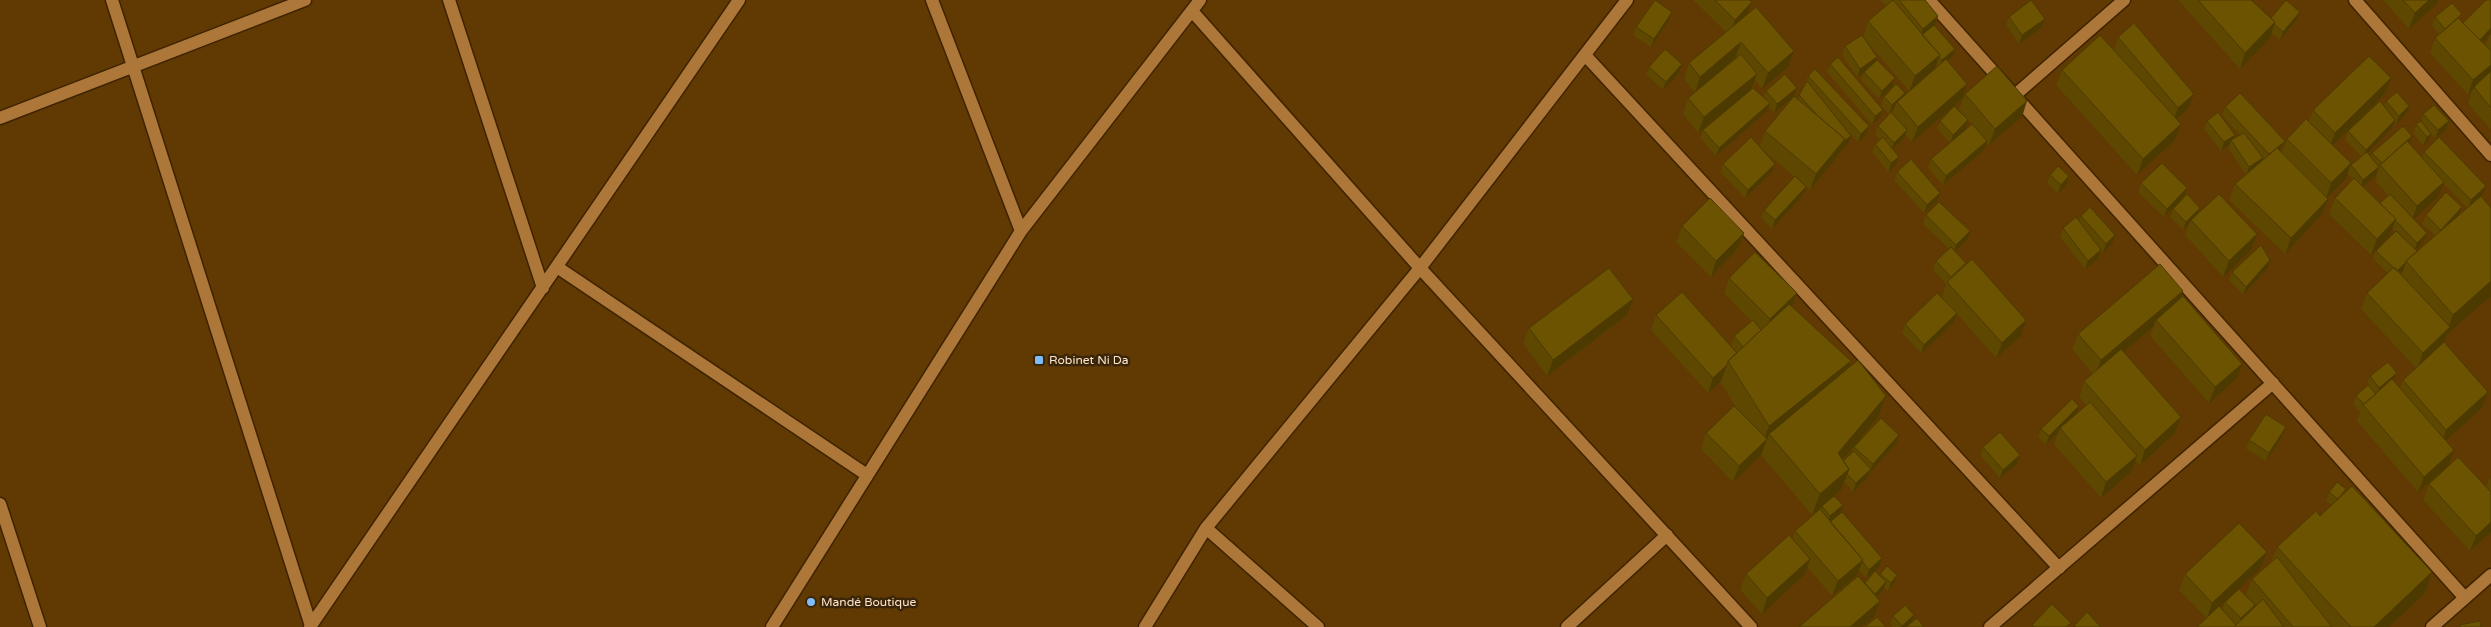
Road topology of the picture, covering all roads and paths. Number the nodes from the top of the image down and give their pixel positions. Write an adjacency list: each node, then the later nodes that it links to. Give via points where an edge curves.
1 (112, 0): 13 (street)
2 (304, 0): 13 (street)
3 (448, 0): 20 (street)
4 (739, 0): 18 (street)
5 (932, 0): 17 (street)
6 (1200, 0): 11 (street)
7 (1627, 0): 12 (street)
8 (1930, 0): 14 (street)
9 (2124, 0): 14 (street)
10 (2355, 0): 16 (street)
11 (1192, 11): 17 (street); 19 (street)
12 (1585, 55): 19 (street); 26 (street)
13 (133, 66): 15 (street); 29 (street)
14 (2015, 96): 21 (street)
15 (0, 118)
16 (2491, 155)
17 (1021, 231): 22 (street)
18 (557, 267): 20 (street); 22 (street)
19 (1420, 268): 24 (street); 25 (street)
20 (543, 288): 29 (street)
21 (2273, 383): 26 (street); 28 (street)
22 (867, 475): 31 (street)
23 (0, 504): 30 (street)
24 (1206, 528): 32 (street); 33 (street)
25 (1667, 535): 34 (street); 35 (street)
26 (2059, 568): 36 (street)
27 (2491, 575): 28 (street)
28 (2465, 598): 37 (street)
29 (310, 626)
30 (40, 627)
31 (772, 627)
32 (1145, 627)
33 (1318, 627)
34 (1567, 627)
35 (1751, 627)
36 (1990, 627)
37 (2432, 627)

